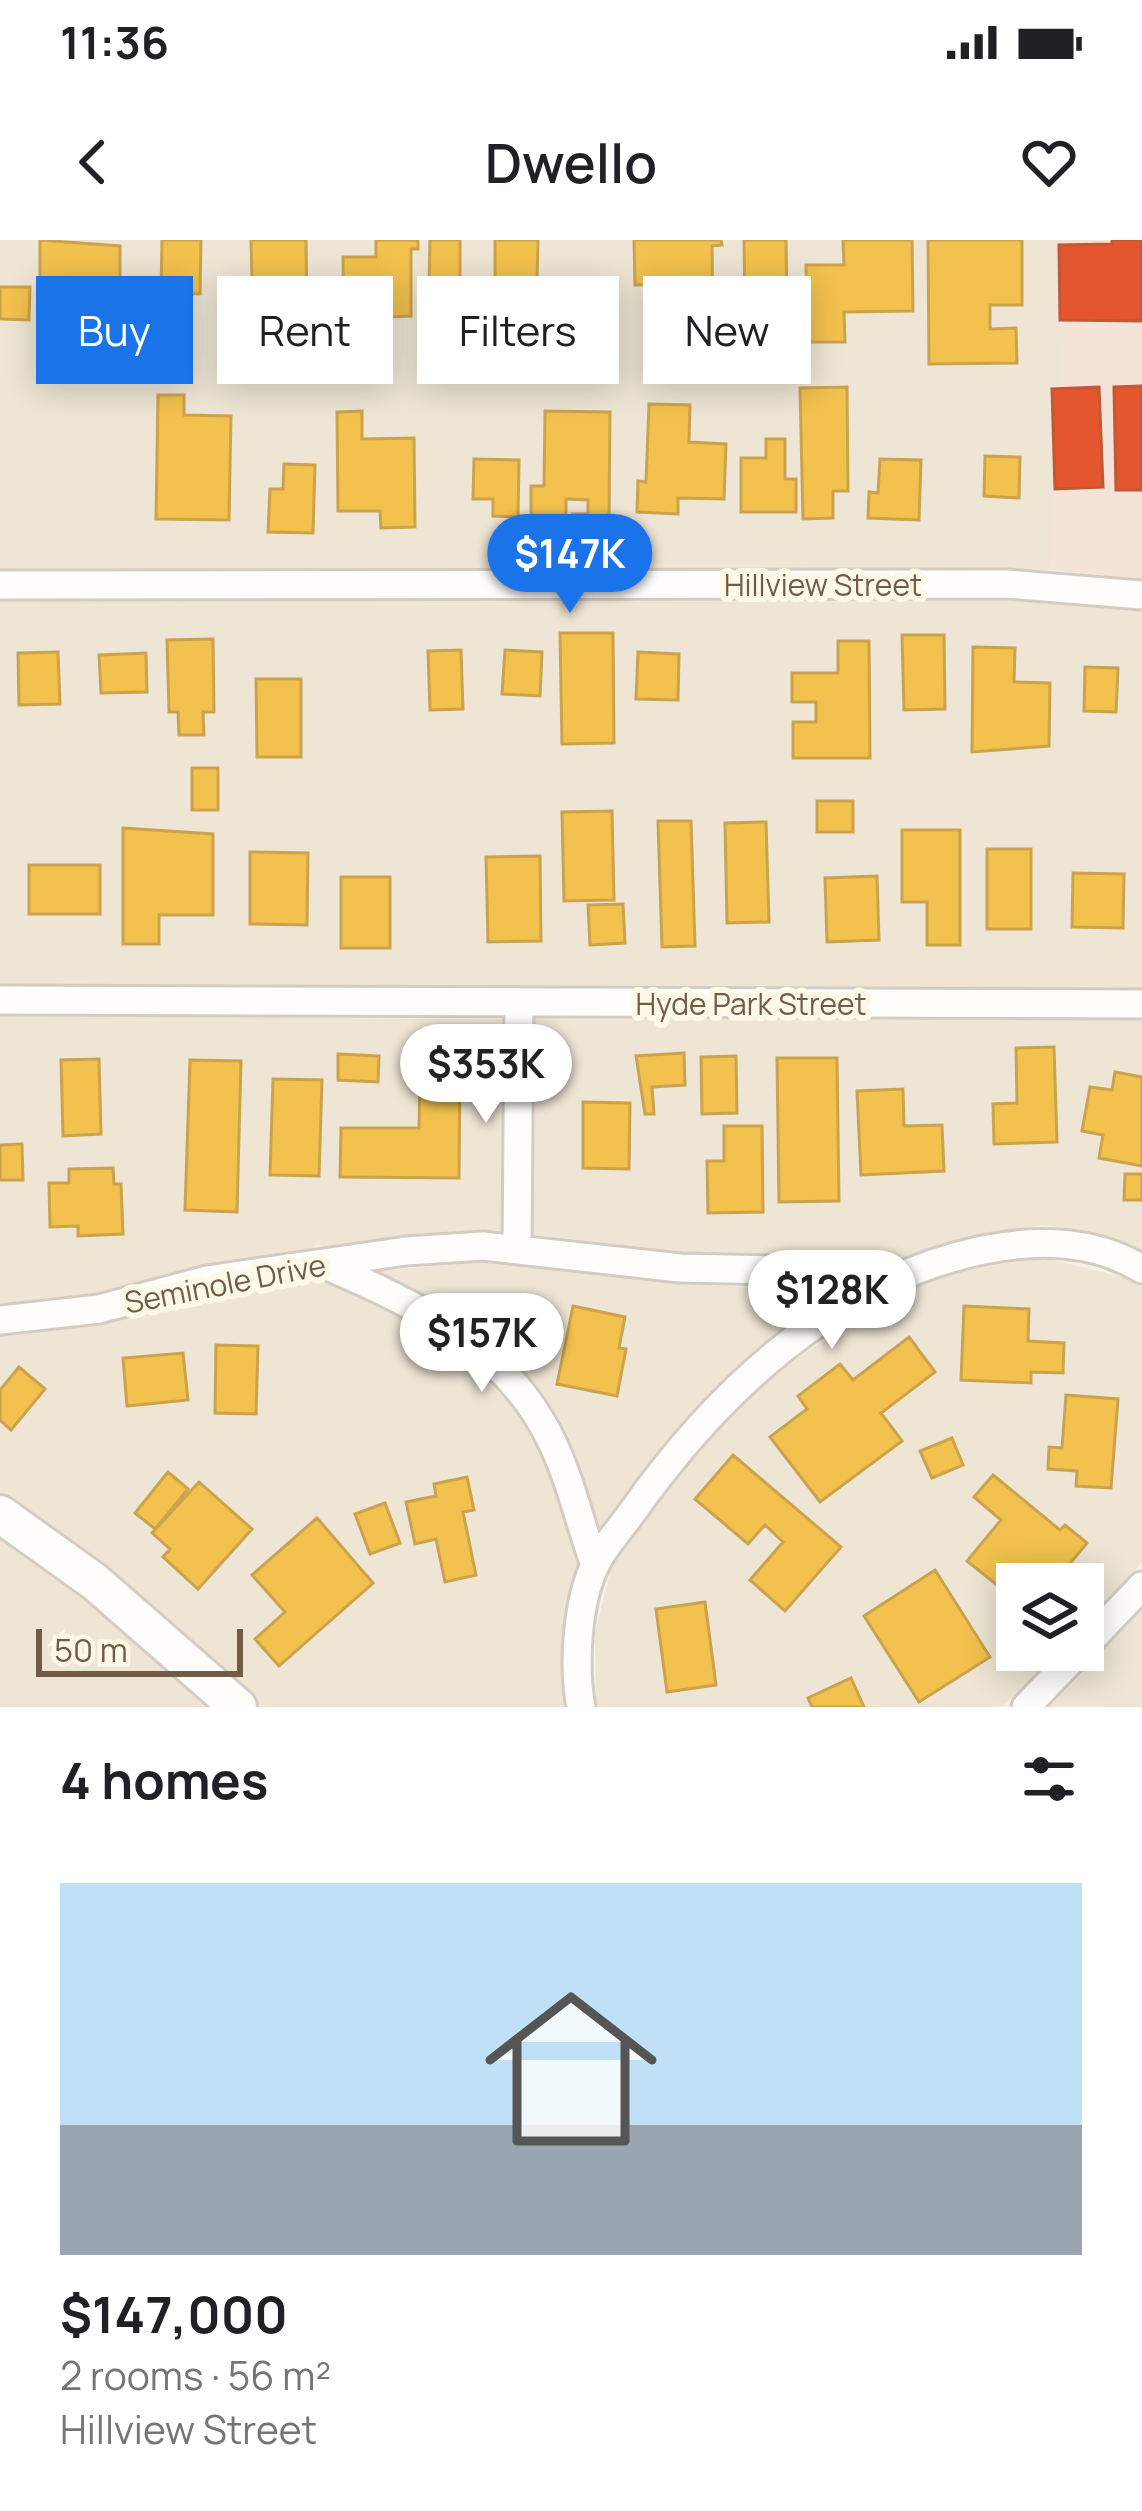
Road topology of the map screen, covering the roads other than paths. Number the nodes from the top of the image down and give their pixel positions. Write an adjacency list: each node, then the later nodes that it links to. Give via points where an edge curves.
1 (0, 585): 2 (street, Hillview Street, via 1006,584)
2 (1142, 595)
3 (0, 1000): 4 (street, Hyde Park Street)
4 (519, 1003): 5 (street, Hyde Park Street); 6 (street)
5 (1142, 1004)
6 (517, 1249): 7 (street, Seminole Drive, via 406,1251); 9 (street, Seminole Drive)
7 (323, 1264): 10 (street, Seminole Drive); 12 (street, via 448,1324 511,1380 550,1438)
8 (1142, 1269): 9 (street, via 1040,1241 945,1258)
9 (881, 1283): 12 (street, via 731,1393 659,1474)
10 (0, 1320)
11 (0, 1514): 14 (street, via 110,1594)
12 (595, 1565): 15 (street, via 581,1630)
13 (1142, 1586): 16 (street)
14 (238, 1707)
15 (581, 1707)
16 (1026, 1707)

